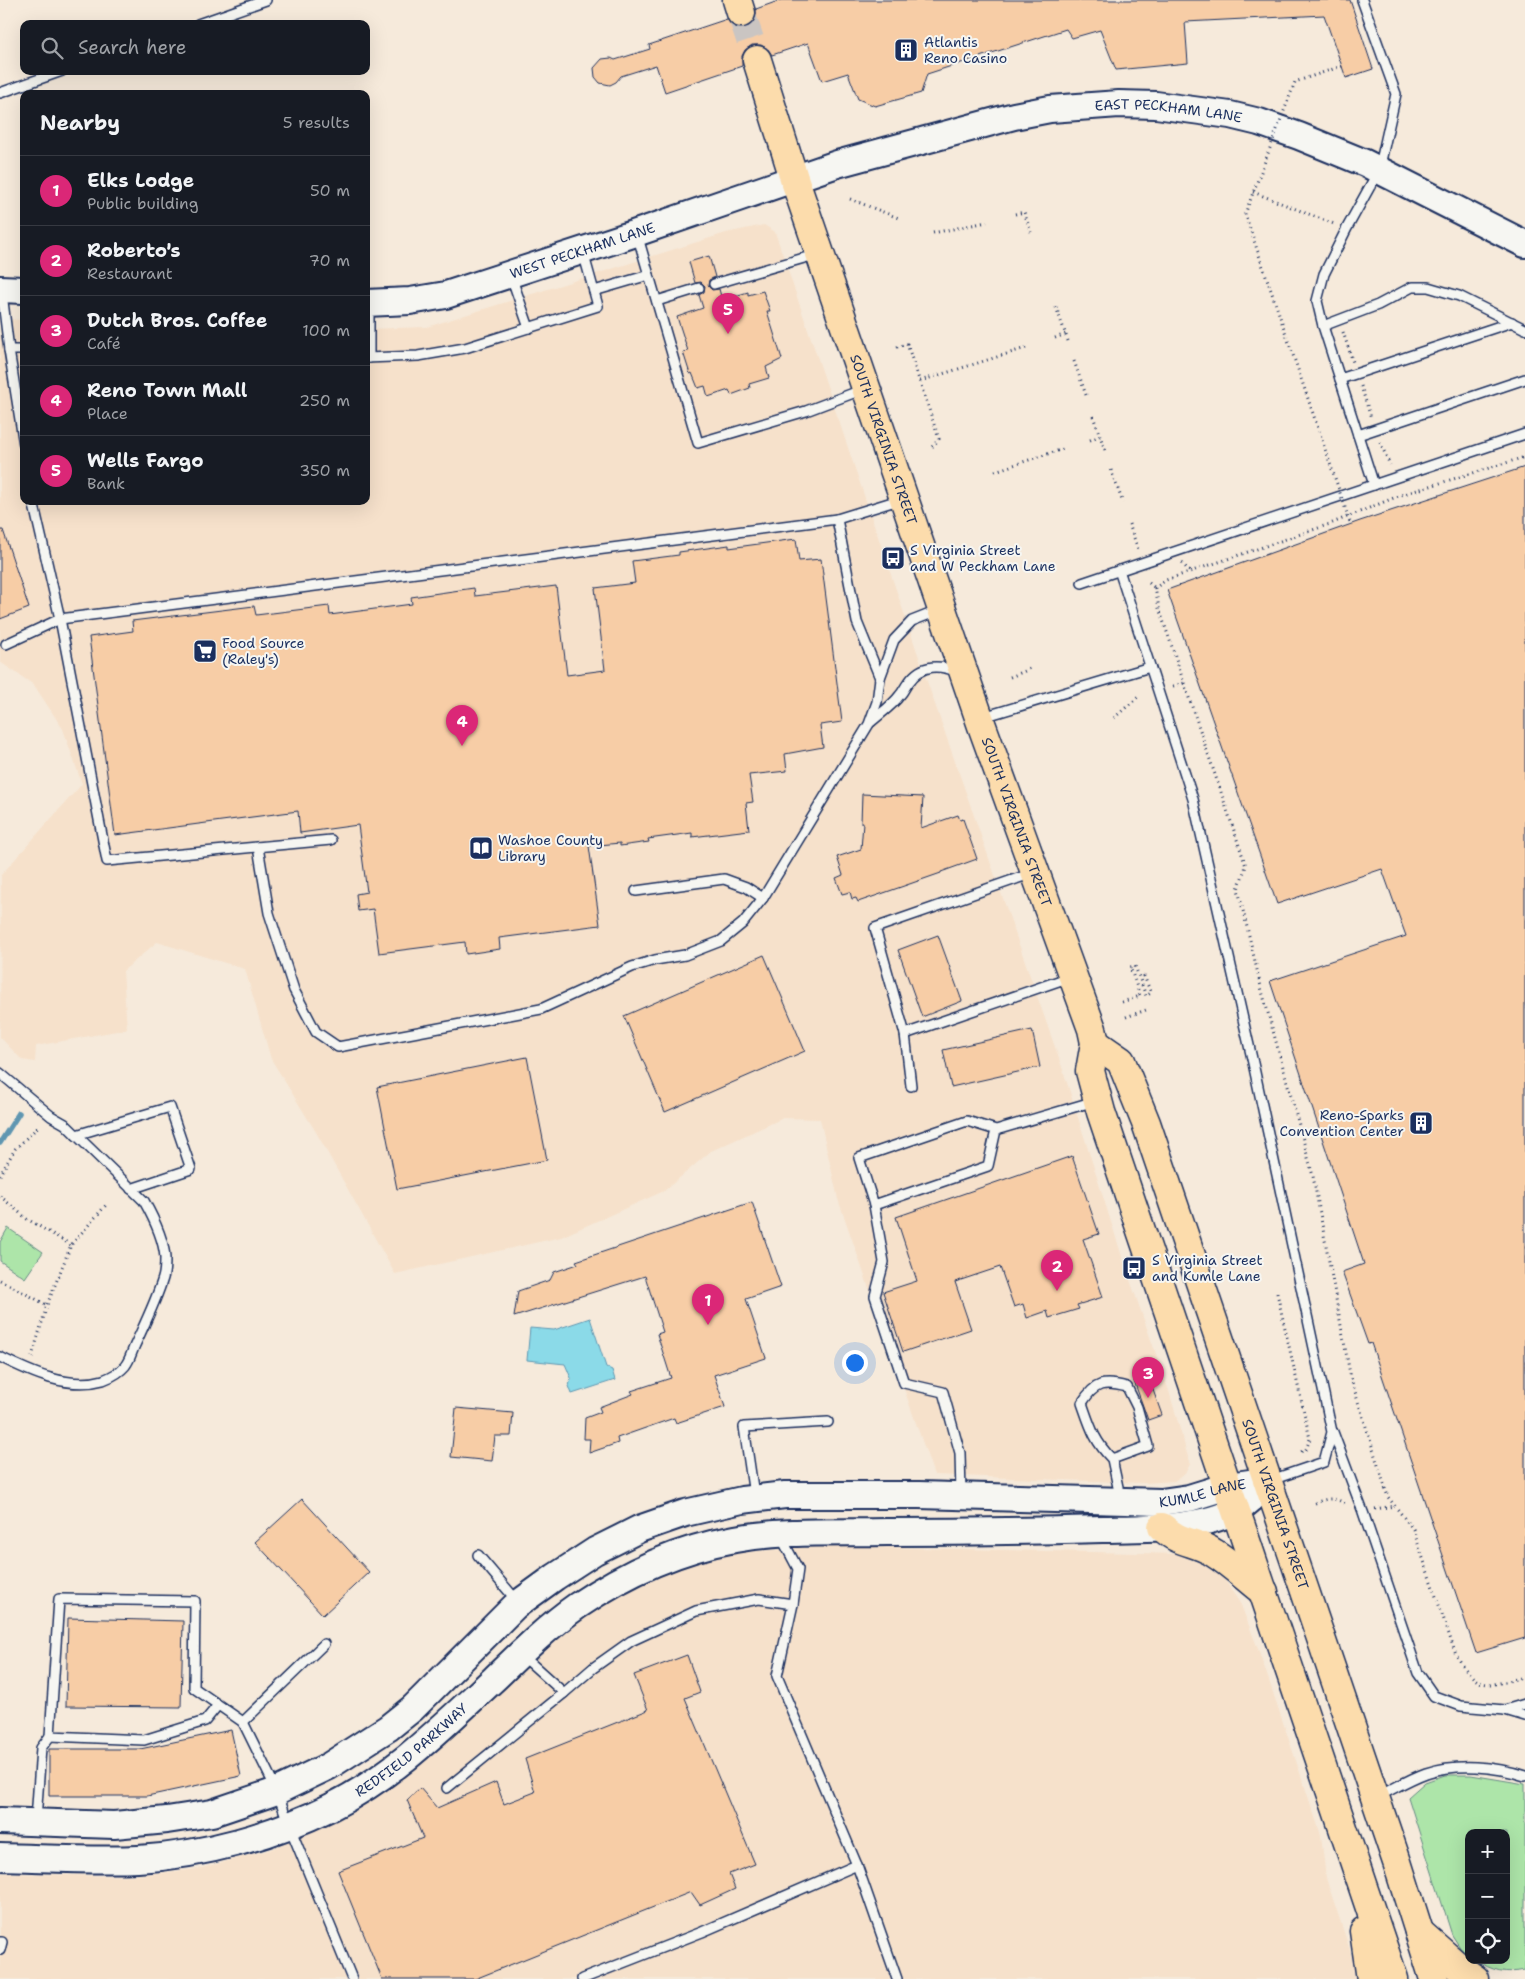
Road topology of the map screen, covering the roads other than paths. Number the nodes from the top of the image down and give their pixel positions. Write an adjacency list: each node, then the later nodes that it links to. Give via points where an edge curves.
1 (266, 0): 3 (lane)
2 (1362, 0): 7 (lane, via 1396,94)
3 (209, 20)
4 (757, 60): 8 (main road, SOUTH VIRGINIA STREET)
5 (51, 75): 6 (lane)
6 (0, 93)
7 (1379, 170): 8 (street, EAST PECKHAM LANE, via 1252,120 1195,109 1119,104 1050,109 1014,116); 10 (street, EAST PECKHAM LANE); 22 (lane, via 1324,274 1317,301)
8 (794, 178): 9 (street, WEST PECKHAM LANE); 12 (main road, SOUTH VIRGINIA STREET)
9 (636, 233): 11 (street, WEST PECKHAM LANE); 14 (lane)
10 (1525, 244)
11 (583, 250): 13 (street, WEST PECKHAM LANE); 18 (lane)
12 (821, 253): 15 (lane); 30 (main road, SOUTH VIRGINIA STREET)
13 (510, 273): 20 (street, WEST PECKHAM LANE, via 446,295 410,302); 23 (lane)
14 (649, 275): 18 (lane); 19 (lane)
15 (714, 284)
16 (699, 288): 19 (lane)
17 (8, 290): 25 (lane)
18 (594, 291): 23 (lane, via 598,306)
19 (657, 301): 30 (lane, via 698,443 806,411)
20 (370, 303)
21 (1512, 322): 22 (lane, via 1459,296 1428,287 1412,287 1378,305); 24 (lane); 28 (lane)
22 (1323, 326): 28 (lane)
23 (529, 328): 27 (lane, via 465,348 418,356)
24 (1525, 329)
25 (9, 350): 26 (lane); 31 (lane)
26 (20, 350)
27 (370, 358)
28 (1340, 379): 33 (lane)
29 (1525, 380): 33 (lane)
30 (867, 388): 35 (main road, SOUTH VIRGINIA STREET)
31 (20, 420)
32 (1525, 434): 34 (lane)
33 (1358, 435): 34 (lane)
34 (1374, 485): 38 (lane)
35 (904, 498): 37 (lane); 40 (main road, SOUTH VIRGINIA STREET)
36 (34, 505): 41 (lane)
37 (837, 519): 41 (lane); 45 (lane, via 857,622)
38 (1119, 570): 39 (lane); 43 (lane)
39 (1082, 583)
40 (942, 609): 44 (main road, SOUTH VIRGINIA STREET); 45 (lane, via 912,622 894,640)
41 (60, 619): 42 (lane); 49 (lane, via 107,862)
42 (6, 644)
43 (1150, 666): 46 (lane); 65 (lane, via 1193,799)
44 (966, 675): 46 (main road, SOUTH VIRGINIA STREET); 47 (lane, via 944,666 928,668 910,680 900,696)
45 (880, 678): 47 (lane, via 877,702)
46 (979, 718): 50 (main road, SOUTH VIRGINIA STREET)
47 (869, 724): 52 (lane)
48 (331, 840): 49 (lane)
49 (258, 847): 52 (lane, via 269,913 294,990 316,1032 338,1047 541,1008 632,967 685,955 721,941 743,923)
50 (1035, 872): 53 (main road, SOUTH VIRGINIA STREET); 54 (lane, via 875,928)
51 (636, 891): 52 (lane, via 724,879)
52 (763, 898)
53 (1073, 976): 54 (lane); 55 (main road, SOUTH VIRGINIA STREET)
54 (905, 1034): 57 (lane)
55 (1096, 1043): 58 (main road, via 1090,1071); 67 (main road, SOUTH VIRGINIA STREET, via 1121,1061 1146,1123)
56 (0, 1073): 60 (lane)
57 (911, 1086)
58 (1098, 1100): 59 (lane); 70 (main road)
59 (996, 1130): 62 (lane, via 988,1166); 62 (lane, via 967,1121 859,1158)
60 (76, 1135): 61 (lane); 61 (lane, via 170,1107 191,1169)
61 (131, 1188): 63 (lane, via 151,1214 165,1257 164,1276 126,1365 108,1377 85,1382 50,1378)
62 (874, 1205): 68 (lane, via 884,1262 875,1296 904,1382 943,1392 960,1453)
63 (0, 1357)
64 (828, 1422): 69 (lane, via 744,1427)
65 (1332, 1432): 67 (lane, via 1324,1462); 83 (lane, via 1418,1674 1434,1696 1461,1706)
66 (1112, 1459): 66 (lane, via 1148,1446 1137,1407 1127,1387 1110,1382 1090,1389 1082,1403 1100,1447); 71 (lane)
67 (1268, 1481): 70 (street, KUMLE LANE); 90 (main road, SOUTH VIRGINIA STREET)
68 (961, 1497): 69 (street, KUMLE LANE, via 785,1495); 71 (street, KUMLE LANE)
69 (755, 1498): 73 (street); 76 (street, REDFIELD PARKWAY, via 685,1513 639,1529 595,1551)
70 (1232, 1498): 71 (street, KUMLE LANE); 72 (street, KUMLE LANE, via 1188,1524); 75 (main road)
71 (1118, 1501)
72 (1162, 1527): 73 (street, KUMLE LANE); 75 (main road, via 1183,1542 1215,1553)
73 (780, 1534): 77 (lane, via 798,1569); 79 (street, REDFIELD PARKWAY, via 736,1538 694,1548 653,1564 611,1584 576,1607)
74 (478, 1555): 76 (lane)
75 (1264, 1592): 95 (main road)
76 (519, 1603): 89 (street, REDFIELD PARKWAY, via 413,1708 388,1728 329,1766)
77 (793, 1604): 80 (lane, via 758,1599 696,1611 632,1641); 96 (lane, via 777,1676)
78 (324, 1644): 85 (lane)
79 (520, 1654): 80 (lane); 93 (street, REDFIELD PARKWAY, via 413,1754 377,1781 331,1807)
80 (564, 1693): 88 (lane)
81 (1525, 1704): 83 (lane)
82 (218, 1705): 85 (lane); 86 (lane, via 205,1721 144,1740); 86 (lane, via 194,1688 195,1601 59,1599)
83 (1504, 1710): 84 (lane)
84 (1525, 1716)
85 (243, 1722): 89 (lane)
86 (50, 1736): 92 (lane, via 41,1748)
87 (1525, 1776): 90 (lane, via 1508,1770 1446,1768 1426,1773)
88 (447, 1788)
89 (277, 1791): 92 (street, REDFIELD PARKWAY, via 212,1813 168,1820 114,1824); 93 (lane)
90 (1375, 1798): 97 (main road, SOUTH VIRGINIA STREET)
91 (0, 1821): 92 (street, REDFIELD PARKWAY)
92 (36, 1822)
93 (289, 1825): 94 (street, REDFIELD PARKWAY, via 190,1853 139,1858); 100 (lane)
94 (0, 1857)
95 (1354, 1863): 103 (main road); 104 (main road)
96 (856, 1865): 101 (lane, via 702,1932); 102 (lane)
97 (1418, 1931): 105 (main road, SOUTH VIRGINIA STREET); 106 (main road)
98 (0, 1942): 99 (lane)
99 (0, 1950)
100 (352, 1979)
101 (582, 1979)
102 (897, 1979)
103 (1371, 1979)
104 (1394, 1979)
105 (1434, 1979)
106 (1475, 1979)

